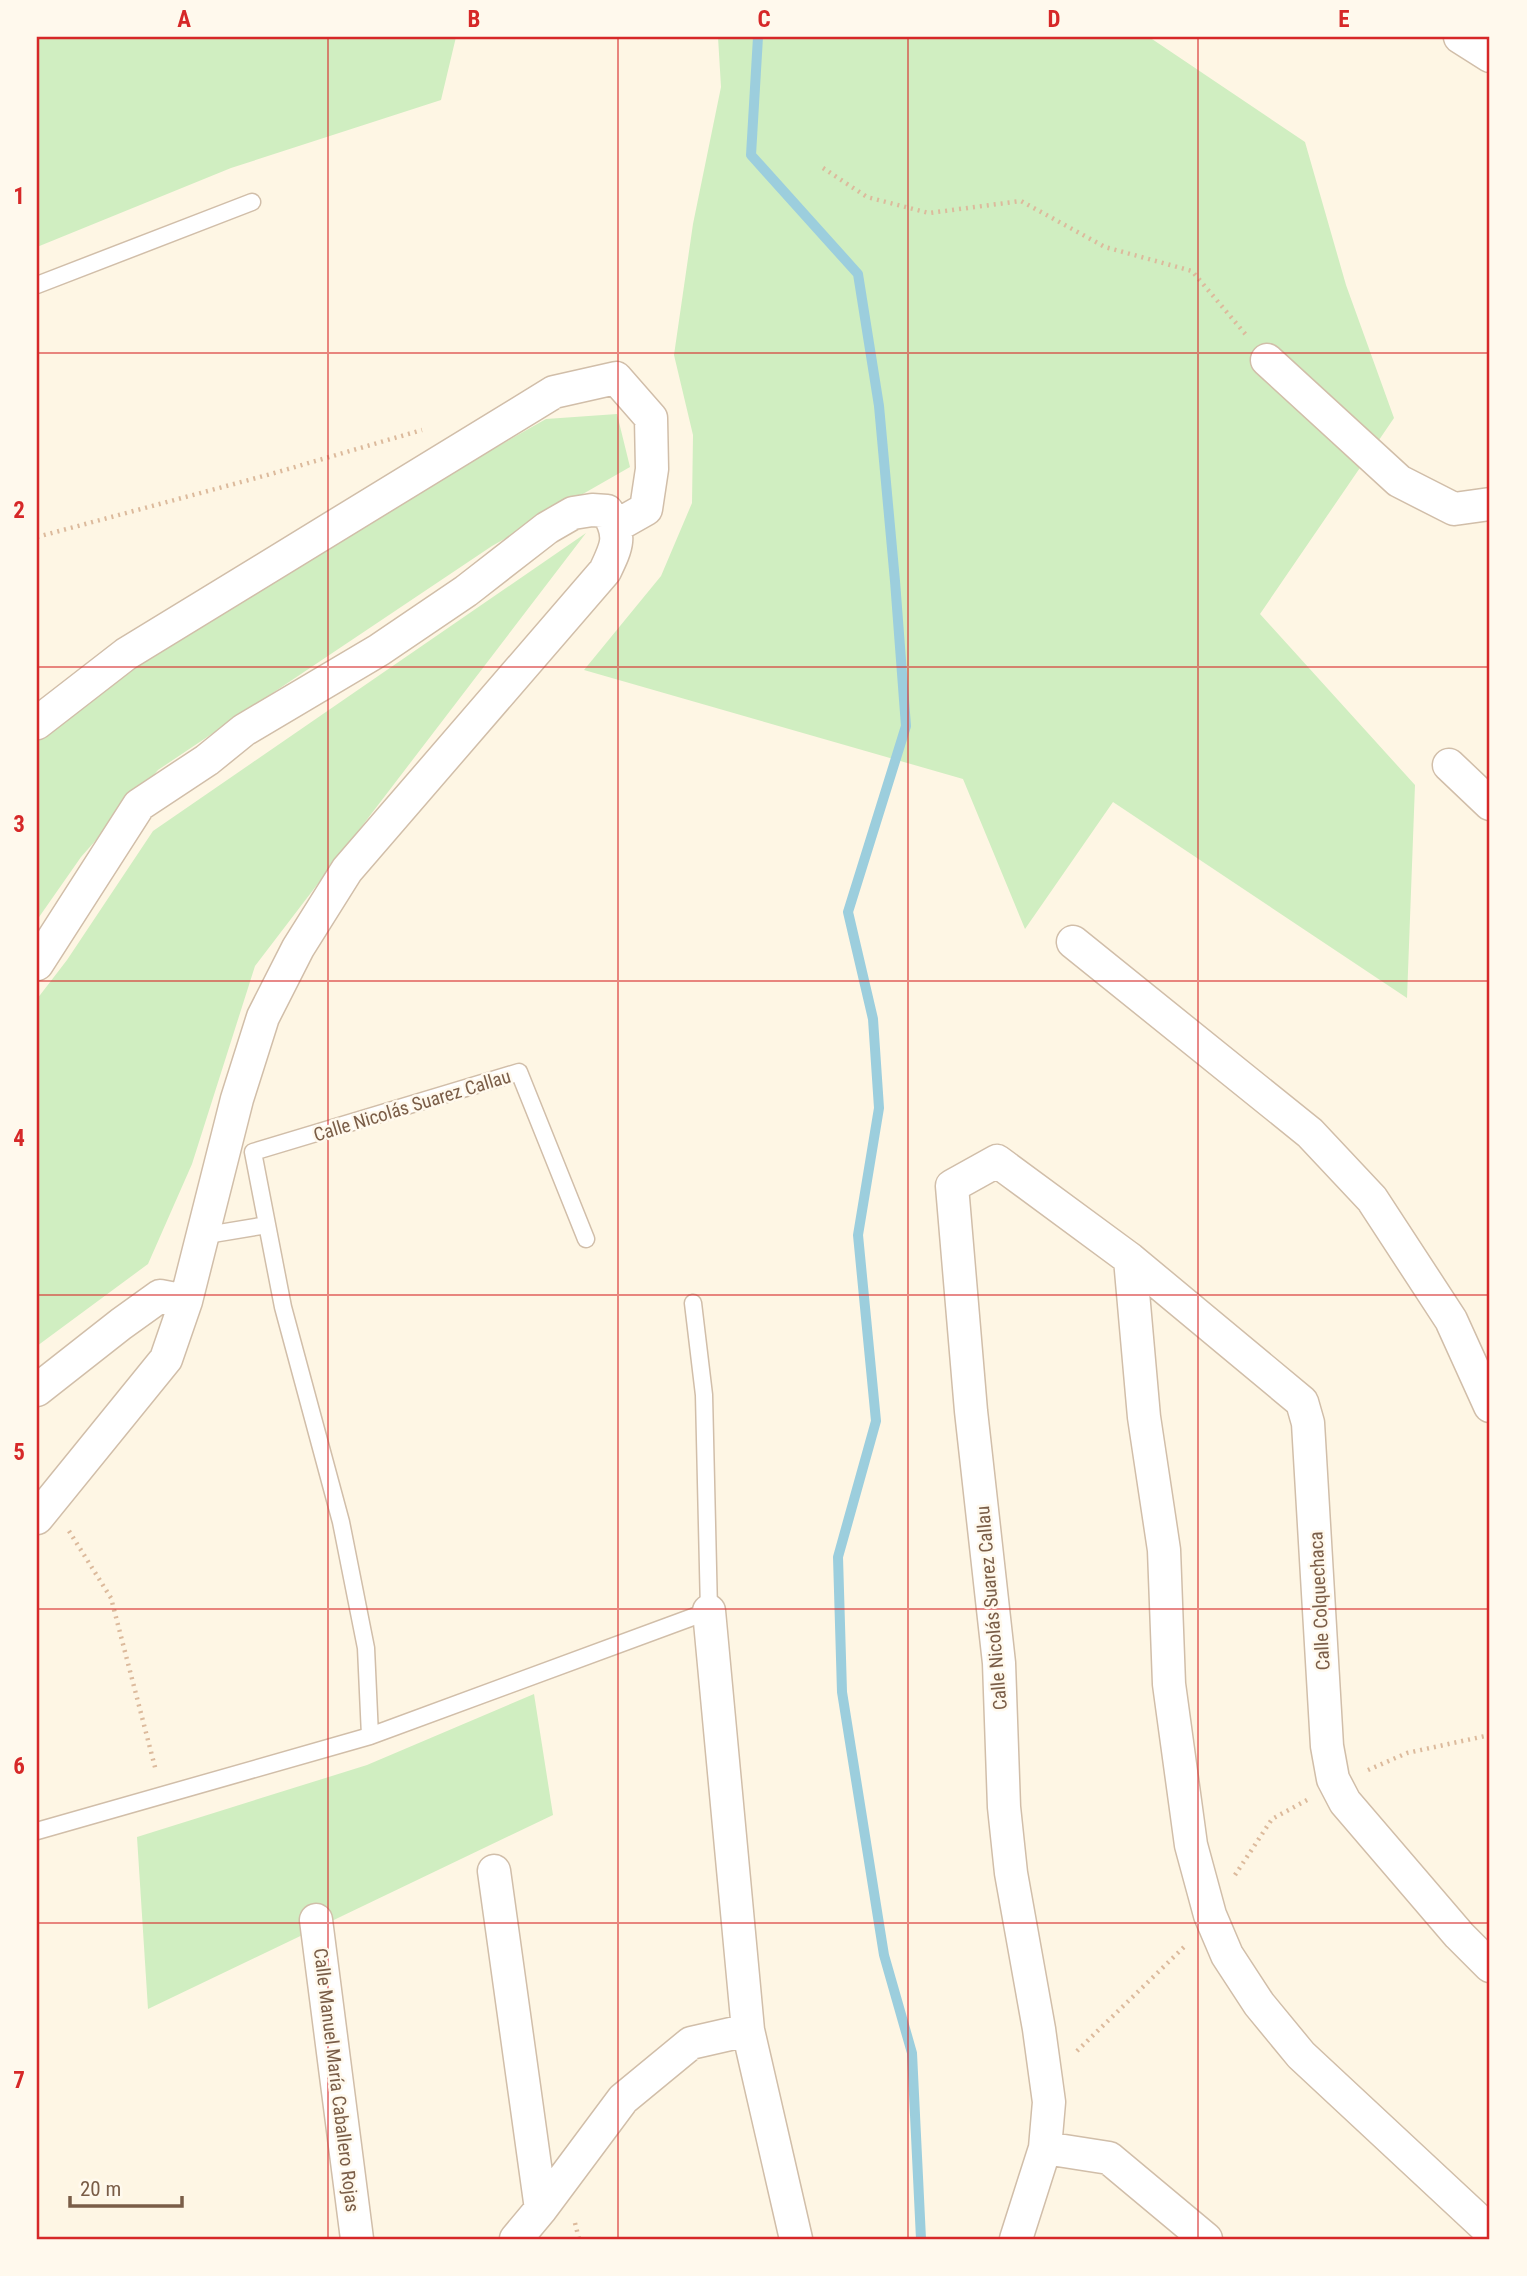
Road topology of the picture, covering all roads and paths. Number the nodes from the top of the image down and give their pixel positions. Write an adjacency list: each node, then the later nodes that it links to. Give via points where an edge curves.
1 (1460, 37): 2 (street)
2 (1490, 56)
3 (823, 168): 6 (path, via 867,197 929,213 1021,201 1105,247 1192,271)
4 (252, 202): 5 (lane)
5 (37, 285)
6 (1267, 360): 8 (street, via 1399,481 1454,509)
7 (425, 429): 10 (path)
8 (1490, 504)
9 (616, 526): 11 (street, via 646,509 652,469 651,418 616,378 554,392 125,654); 15 (street, via 607,511 592,510 573,513 547,528 466,591 379,650 244,730 139,805); 17 (street, via 616,548 605,571 347,870 298,948 262,1017)
10 (37, 537)
11 (37, 723)
12 (1449, 765): 13 (street)
13 (1490, 804)
14 (1073, 942): 23 (street, via 1310,1133 1372,1199 1451,1320)
15 (37, 964)
16 (267, 1225): 17 (lane); 18 (lane, Calle Nicolás Suarez Callau, via 253,1152 519,1072); 27 (lane, via 341,1522 366,1648)
17 (201, 1236): 20 (street)
18 (586, 1239)
19 (1130, 1259): 28 (street, Calle Colquechaca, via 1302,1402 1308,1423 1327,1746); 32 (street, via 1144,1417 1164,1550 1169,1684 1191,1845); 36 (street, Calle Nicolás Suarez Callau, via 997,1161 952,1186 999,1663 1004,1807)
20 (186, 1301): 22 (street, via 160,1296); 24 (street, via 166,1359)
21 (693, 1303): 25 (lane, via 704,1395)
22 (37, 1390)
23 (1490, 1406)
24 (44, 1510): 29 (path, via 111,1598)
25 (709, 1611): 27 (lane); 35 (street)
26 (1490, 1735): 28 (path, via 1407,1754)
27 (370, 1736): 29 (lane)
28 (1336, 1784): 32 (path, via 1272,1819); 34 (street, Calle Colquechaca, via 1354,1813)
29 (163, 1795): 30 (lane)
30 (37, 1831)
31 (494, 1871): 38 (street)
32 (1210, 1915): 36 (path, via 1192,1939); 39 (street, via 1227,1955 1301,2055)
33 (316, 1920): 40 (street, Calle Manuel María Caballero Rojas)
34 (1490, 1966)
35 (748, 2031): 38 (street, via 691,2043 623,2099); 42 (street)
36 (1046, 2081): 37 (street, Calle Nicolás Suarez Callau)
37 (1045, 2148): 43 (street, Calle Nicolás Suarez Callau); 44 (street, via 1109,2158)
38 (541, 2210): 41 (street)
39 (1490, 2231)
40 (357, 2239)
41 (516, 2239)
42 (796, 2239)
43 (1016, 2239)
44 (1206, 2239)

